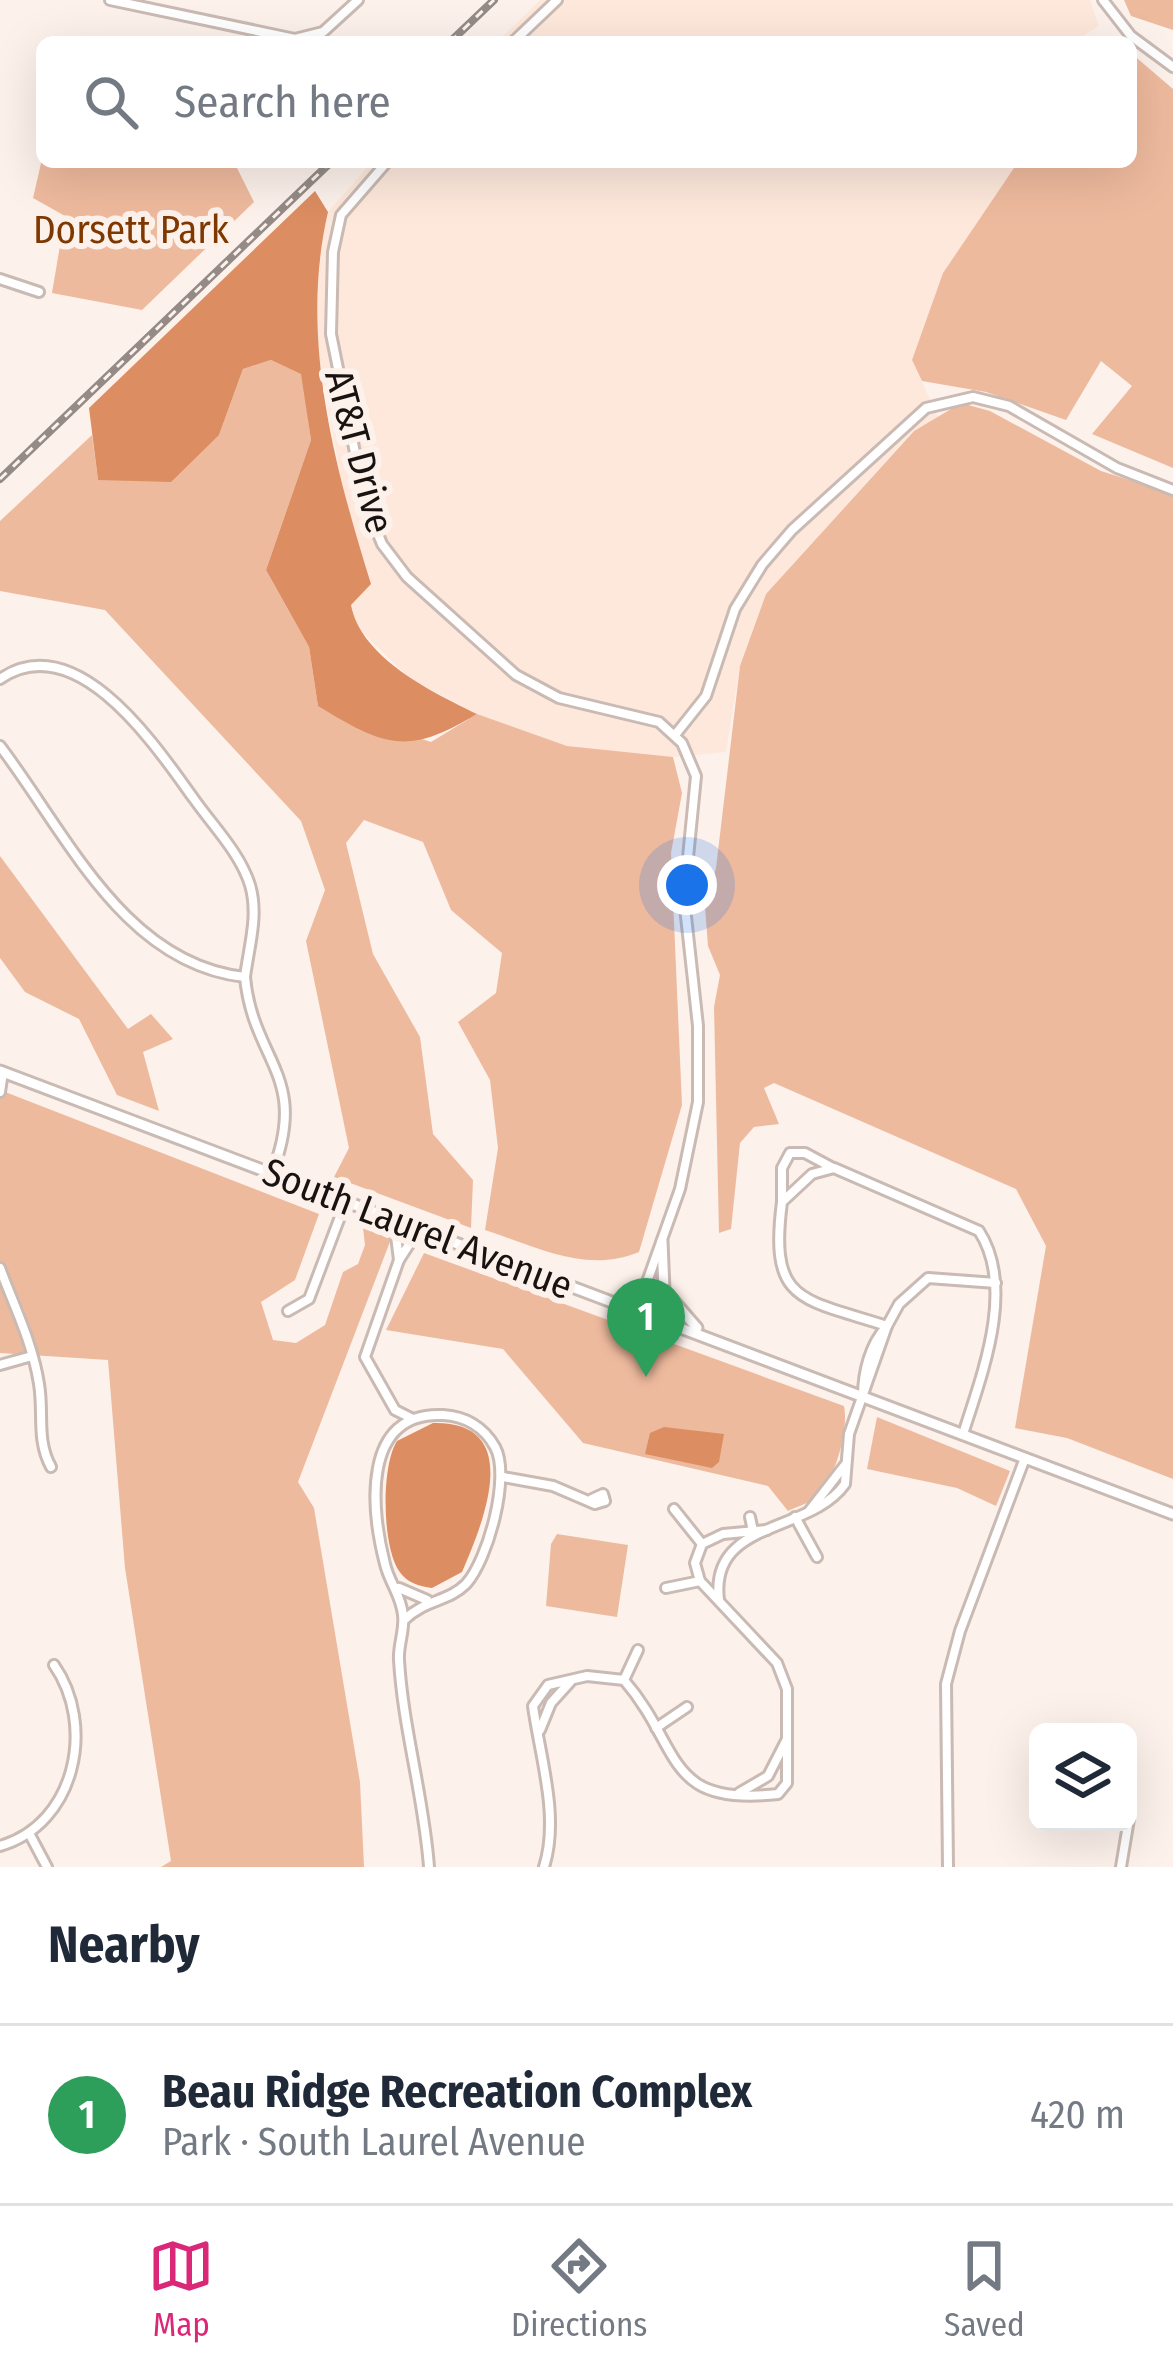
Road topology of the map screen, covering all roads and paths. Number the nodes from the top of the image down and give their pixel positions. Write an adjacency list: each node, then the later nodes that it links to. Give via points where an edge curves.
1 (110, 0): 5 (street)
2 (358, 0): 6 (street)
3 (557, 0): 7 (street)
4 (1103, 0): 8 (street)
5 (281, 36)
6 (307, 36)
7 (519, 36)
8 (1131, 36)
9 (1137, 40): 10 (street)
10 (1173, 67)
11 (382, 168): 16 (street, AT&T Drive, via 341,215 332,303 334,354 365,502 382,544 515,675 559,698 639,713)
12 (0, 280): 13 (street)
13 (39, 292)
14 (1173, 490): 16 (street, via 992,400 956,397 926,408 762,565 735,609 706,696)
15 (0, 679): 18 (street, via 22,668 58,671 97,687 134,719 244,871 254,907)
16 (675, 735): 27 (street, via 697,787 684,898 700,1071 694,1134)
17 (0, 746): 18 (street, via 141,933 192,967)
18 (245, 977): 22 (street, via 286,1097 286,1131)
19 (1, 1073): 20 (street); 22 (main road, South Laurel Avenue)
20 (0, 1092)
21 (834, 1168): 24 (street, via 812,1174); 24 (street, via 790,1154); 30 (street, via 979,1231 992,1251)
22 (272, 1173): 23 (main road, South Laurel Avenue)
23 (346, 1202): 25 (main road, South Laurel Avenue); 32 (street, via 309,1299)
24 (782, 1202): 33 (street, via 777,1266 788,1283)
25 (394, 1220): 26 (main road, South Laurel Avenue); 28 (street)
26 (419, 1229): 28 (street); 31 (main road, South Laurel Avenue)
27 (662, 1241): 31 (street); 34 (main road, via 670,1302)
28 (399, 1260): 38 (street, via 365,1357)
29 (0, 1268): 35 (street)
30 (996, 1283): 33 (street, via 928,1278); 41 (street)
31 (637, 1310): 34 (main road, South Laurel Avenue)
32 (287, 1311)
33 (887, 1326): 37 (street)
34 (712, 1338): 37 (main road, South Laurel Avenue)
35 (32, 1356): 36 (street); 43 (street, via 41,1450)
36 (0, 1364)
37 (863, 1396): 41 (main road, South Laurel Avenue); 49 (street, via 839,1492)
38 (395, 1410): 39 (street); 40 (street)
39 (412, 1419): 40 (street); 44 (street, via 471,1422 495,1448)
40 (395, 1430): 55 (street, via 380,1453 375,1485 385,1568)
41 (962, 1434): 42 (main road, South Laurel Avenue)
42 (1025, 1458): 47 (main road, South Laurel Avenue); 75 (street, via 946,1684)
43 (50, 1467)
44 (503, 1477): 45 (street); 57 (street, via 471,1577 450,1595)
45 (592, 1499)
46 (674, 1508): 52 (street)
47 (1173, 1514)
48 (750, 1517): 51 (street)
49 (794, 1517): 50 (street); 53 (street)
50 (767, 1530): 51 (street); 58 (street, via 719,1565)
51 (753, 1531): 52 (street)
52 (702, 1544): 54 (street)
53 (817, 1558)
54 (700, 1581): 56 (street); 58 (street)
55 (398, 1588): 57 (street); 59 (street)
56 (666, 1588)
57 (427, 1600): 59 (street)
58 (719, 1602): 66 (street, via 777,1663 788,1689)
59 (404, 1620): 72 (street, via 398,1656)
60 (638, 1650): 62 (street)
61 (54, 1665): 70 (street, via 76,1715 74,1765)
62 (624, 1680): 63 (street); 65 (street)
63 (571, 1681): 67 (street, via 551,1702); 67 (street, via 538,1695)
64 (687, 1707): 65 (street)
65 (656, 1728): 68 (street, via 688,1782)
66 (788, 1738): 68 (street, via 768,1776); 68 (street, via 791,1767 778,1794)
67 (538, 1739): 74 (street, via 551,1847)
68 (736, 1794)
69 (1127, 1831): 76 (street)
70 (29, 1833): 71 (street); 73 (street)
71 (0, 1846)
72 (430, 1866)
73 (47, 1867)
74 (544, 1867)
75 (948, 1867)
76 (1121, 1867)

